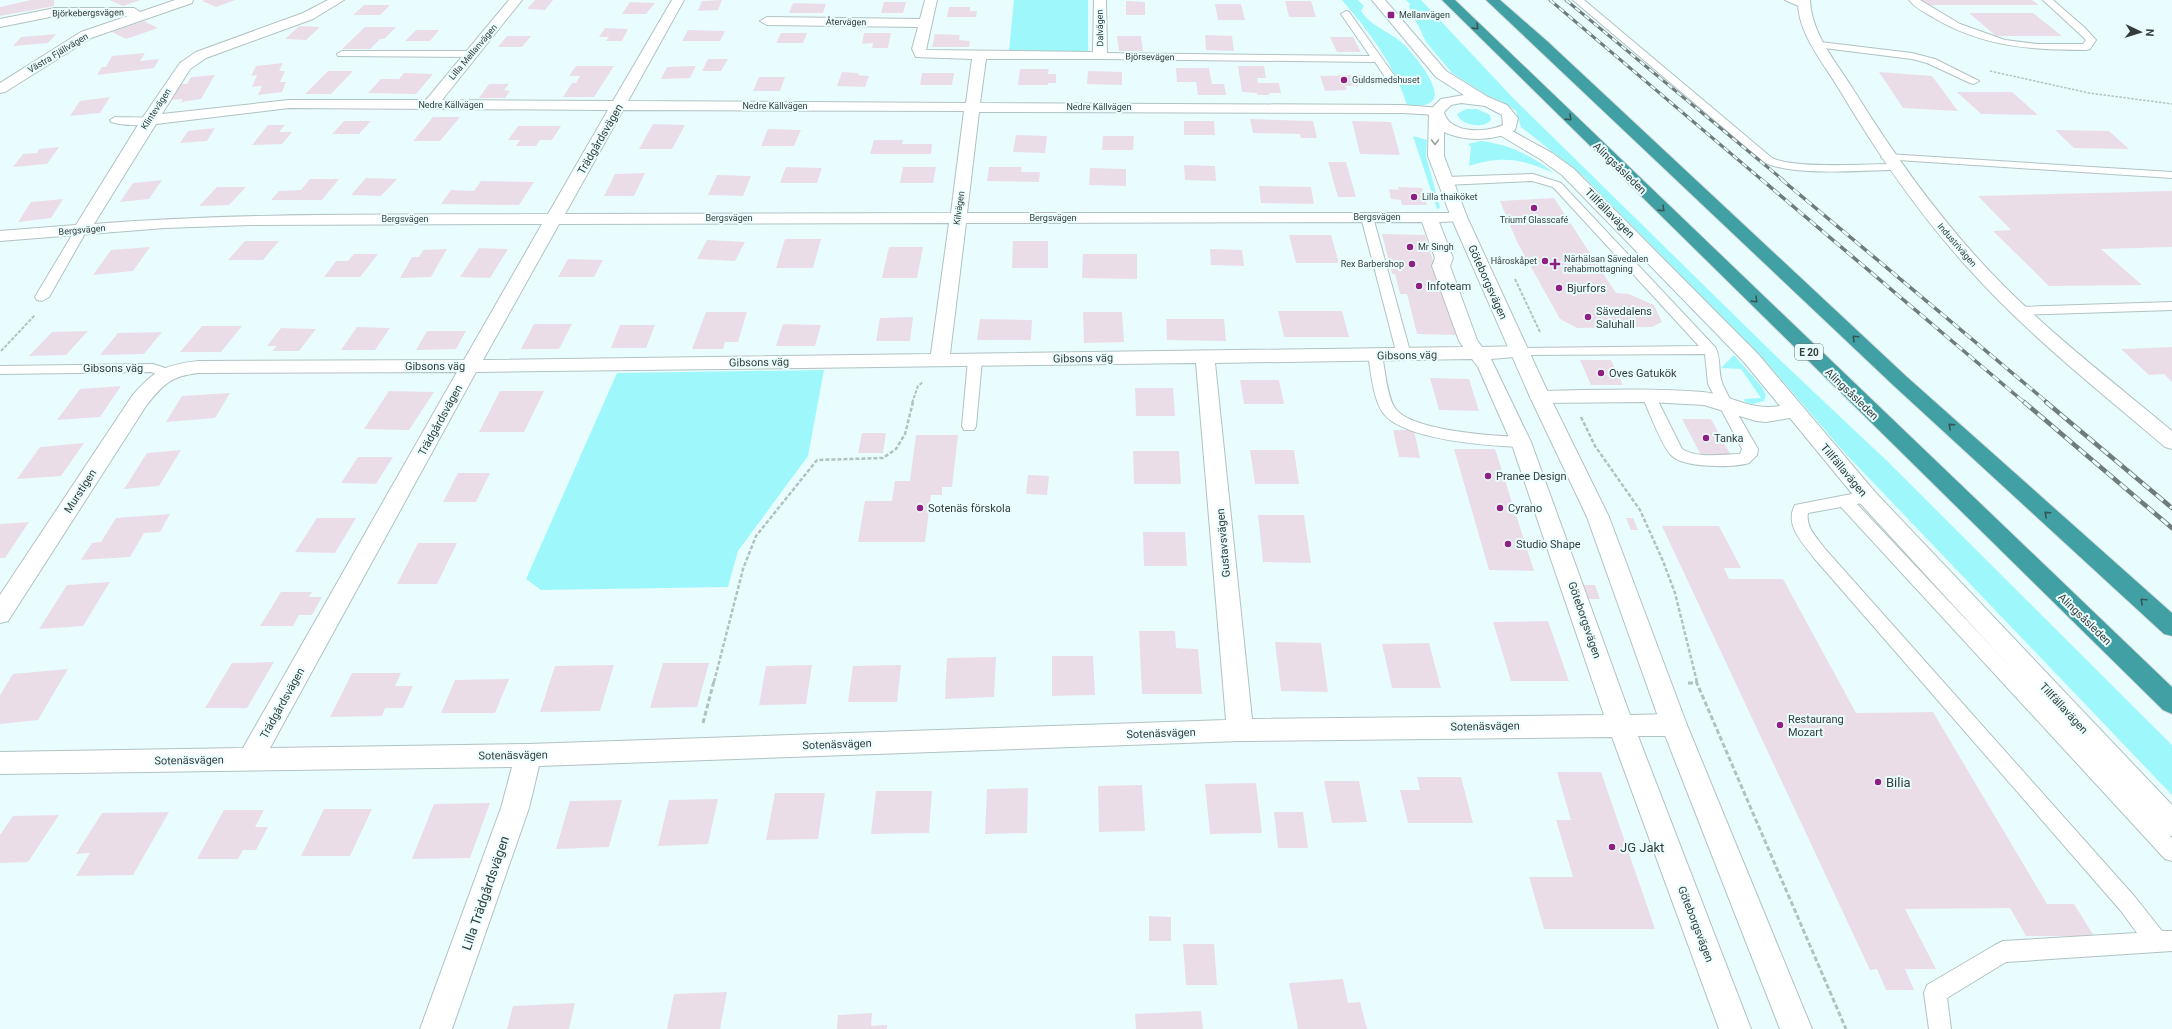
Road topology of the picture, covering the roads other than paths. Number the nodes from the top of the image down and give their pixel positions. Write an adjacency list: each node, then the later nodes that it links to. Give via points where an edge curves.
1 (93, 0): 15 (street)
2 (187, 0): 16 (street, Västra Fjällvägen)
3 (338, 0): 37 (street, Klintevägen, via 308,16 193,59 185,66)
4 (516, 0): 23 (street, Lilla Mellanvägen)
5 (678, 0): 33 (street, Trädgårdsvägen)
6 (931, 0): 19 (street)
7 (1100, 0): 25 (street, Dalvägen)
8 (1378, 0): 27 (street)
9 (1448, 0): 75 (highway, Alingsåsleden / E 20, one-way to 75)
10 (1492, 0): 74 (highway, one-way to 10, via 1900,380)
11 (1578, 0): 40 (lane, via 1768,160 1778,165 1799,167)
12 (1914, 0): 13 (lane, via 1930,13 1978,34 2035,47 2086,47 2091,40 2085,32 2062,15)
13 (2048, 0)
14 (1799, 2): 21 (street, Industrivägen)
15 (55, 12): 16 (street, Björkebergsvägen); 20 (street, Björkebergsvägen)
16 (154, 12): 30 (street, Västra Fjällvägen, via 86,35)
17 (1346, 14): 26 (lane)
18 (767, 21): 19 (street, Återvägen)
19 (924, 23): 24 (street, Björsevägen, via 919,49 922,54)
20 (0, 24)
21 (1820, 44): 29 (lane, via 1912,56 1931,61); 40 (street, Industrivägen)
22 (342, 54): 23 (lane)
23 (471, 54): 32 (street, Lilla Mellanvägen)
24 (979, 56): 25 (street, Björsevägen); 34 (street, Kilvägen)
25 (1100, 56): 26 (lane, Björsevägen)
26 (1378, 59): 28 (lane)
27 (1441, 74): 31 (street); 35 (street, Göteborgsvägen)
28 (1391, 78)
29 (1974, 81)
30 (0, 89)
31 (1485, 101): 35 (street, Nedre Källvägen, via 1461,99); 38 (street, via 1500,107 1510,116 1511,124)
32 (430, 105): 33 (street, Nedre Källvägen); 37 (street, Nedre Källvägen, via 289,104)
33 (619, 106): 34 (street, Nedre Källvägen); 47 (street, Trädgårdsvägen)
34 (974, 107): 35 (street, Nedre Källvägen); 46 (street, Kilvägen)
35 (1438, 111): 39 (street, via 1449,128); 41 (street, Göteborgsvägen, one-way to 41, via 1436,156)
36 (115, 120): 37 (lane, Nedre Källvägen)
37 (149, 120): 48 (street, Klintevägen)
38 (1503, 131): 39 (street, via 1492,135); 67 (street, Tillfällavägen, via 1546,156 1593,195 1751,358)
39 (1477, 135): 41 (street, via 1455,143)
40 (1891, 162): 42 (lane, via 1935,159); 52 (street, Industrivägen, via 1954,242)
41 (1443, 173): 45 (street, Göteborgsvägen); 53 (lane, via 1533,177 1557,186)
42 (2172, 175)
43 (1367, 217): 44 (street, Bergsvägen); 46 (street, Bergsvägen); 57 (lane)
44 (1429, 217): 45 (street, Bergsvägen); 55 (street, Göteborgsvägen, via 1444,258 1441,266 1448,289 1468,341)
45 (1459, 217): 54 (street, Göteborgsvägen)
46 (958, 218): 47 (street, Bergsvägen); 59 (street, Kilvägen)
47 (554, 219): 48 (street, Bergsvägen, via 251,220 165,222); 61 (street, Trädgårdsvägen)
48 (81, 230): 49 (street, Bergsvägen); 50 (lane, Klintevägen)
49 (0, 236)
50 (42, 297)
51 (2172, 306): 52 (lane)
52 (2019, 311): 70 (street, Industrivägen)
53 (1710, 350): 54 (lane); 66 (lane, via 1713,356 1715,384)
54 (1520, 352): 55 (street, Gibsons väg); 65 (street, Göteborgsvägen)
55 (1479, 353): 57 (street, Gibsons väg); 69 (street, Göteborgsvägen)
56 (1375, 355): 57 (street, Gibsons väg); 58 (street, Gibsons väg); 69 (lane, via 1388,410 1398,420 1430,430 1498,442)
57 (1404, 355)
58 (1205, 357): 60 (street, Gibsons väg); 78 (street, Gustavsvägen)
59 (940, 360): 60 (street, Gibsons väg); 61 (street, Gibsons väg)
60 (975, 360): 68 (lane)
61 (470, 366): 63 (street, Gibsons väg, via 199,367 181,368); 80 (street, Trädgårdsvägen)
62 (0, 370): 63 (lane, Gibsons väg, via 153,368)
63 (166, 373): 73 (street, Murstigen, via 139,401)
64 (1649, 396): 65 (street); 66 (street, via 1705,399); 66 (lane, via 1676,452 1690,459 1744,459 1749,455 1750,449)
65 (1540, 398): 77 (street, Göteborgsvägen, via 1598,517)
66 (1725, 405): 67 (street, via 1741,411 1766,415)
67 (1796, 411): 71 (street, Tillfällavägen)
68 (969, 426)
69 (1521, 442): 76 (street, Göteborgsvägen)
70 (2172, 442)
71 (1867, 497): 72 (lane); 82 (street, Tillfällavägen)
72 (1844, 501): 83 (lane); 84 (lane, via 1801,509 1799,518 1802,529 1820,554 2128,904)
73 (0, 614)
74 (2172, 628)
75 (2172, 703)
76 (1620, 724): 77 (street, Sotenäsvägen); 78 (street, Sotenäsvägen); 86 (street, Göteborgsvägen)
77 (1674, 725): 87 (street, Göteborgsvägen)
78 (1240, 730): 79 (street, Sotenäsvägen)
79 (528, 755): 80 (street, Sotenäsvägen); 85 (street, Lilla Trädgårdsvägen, via 515,808)
80 (251, 758): 81 (street, Sotenäsvägen)
81 (0, 763)
82 (2172, 824)
83 (2172, 852)
84 (2165, 941): 88 (lane, via 2003,952 1935,993)
85 (436, 1029)
86 (1735, 1029)
87 (1796, 1029)
88 (1940, 1029)

